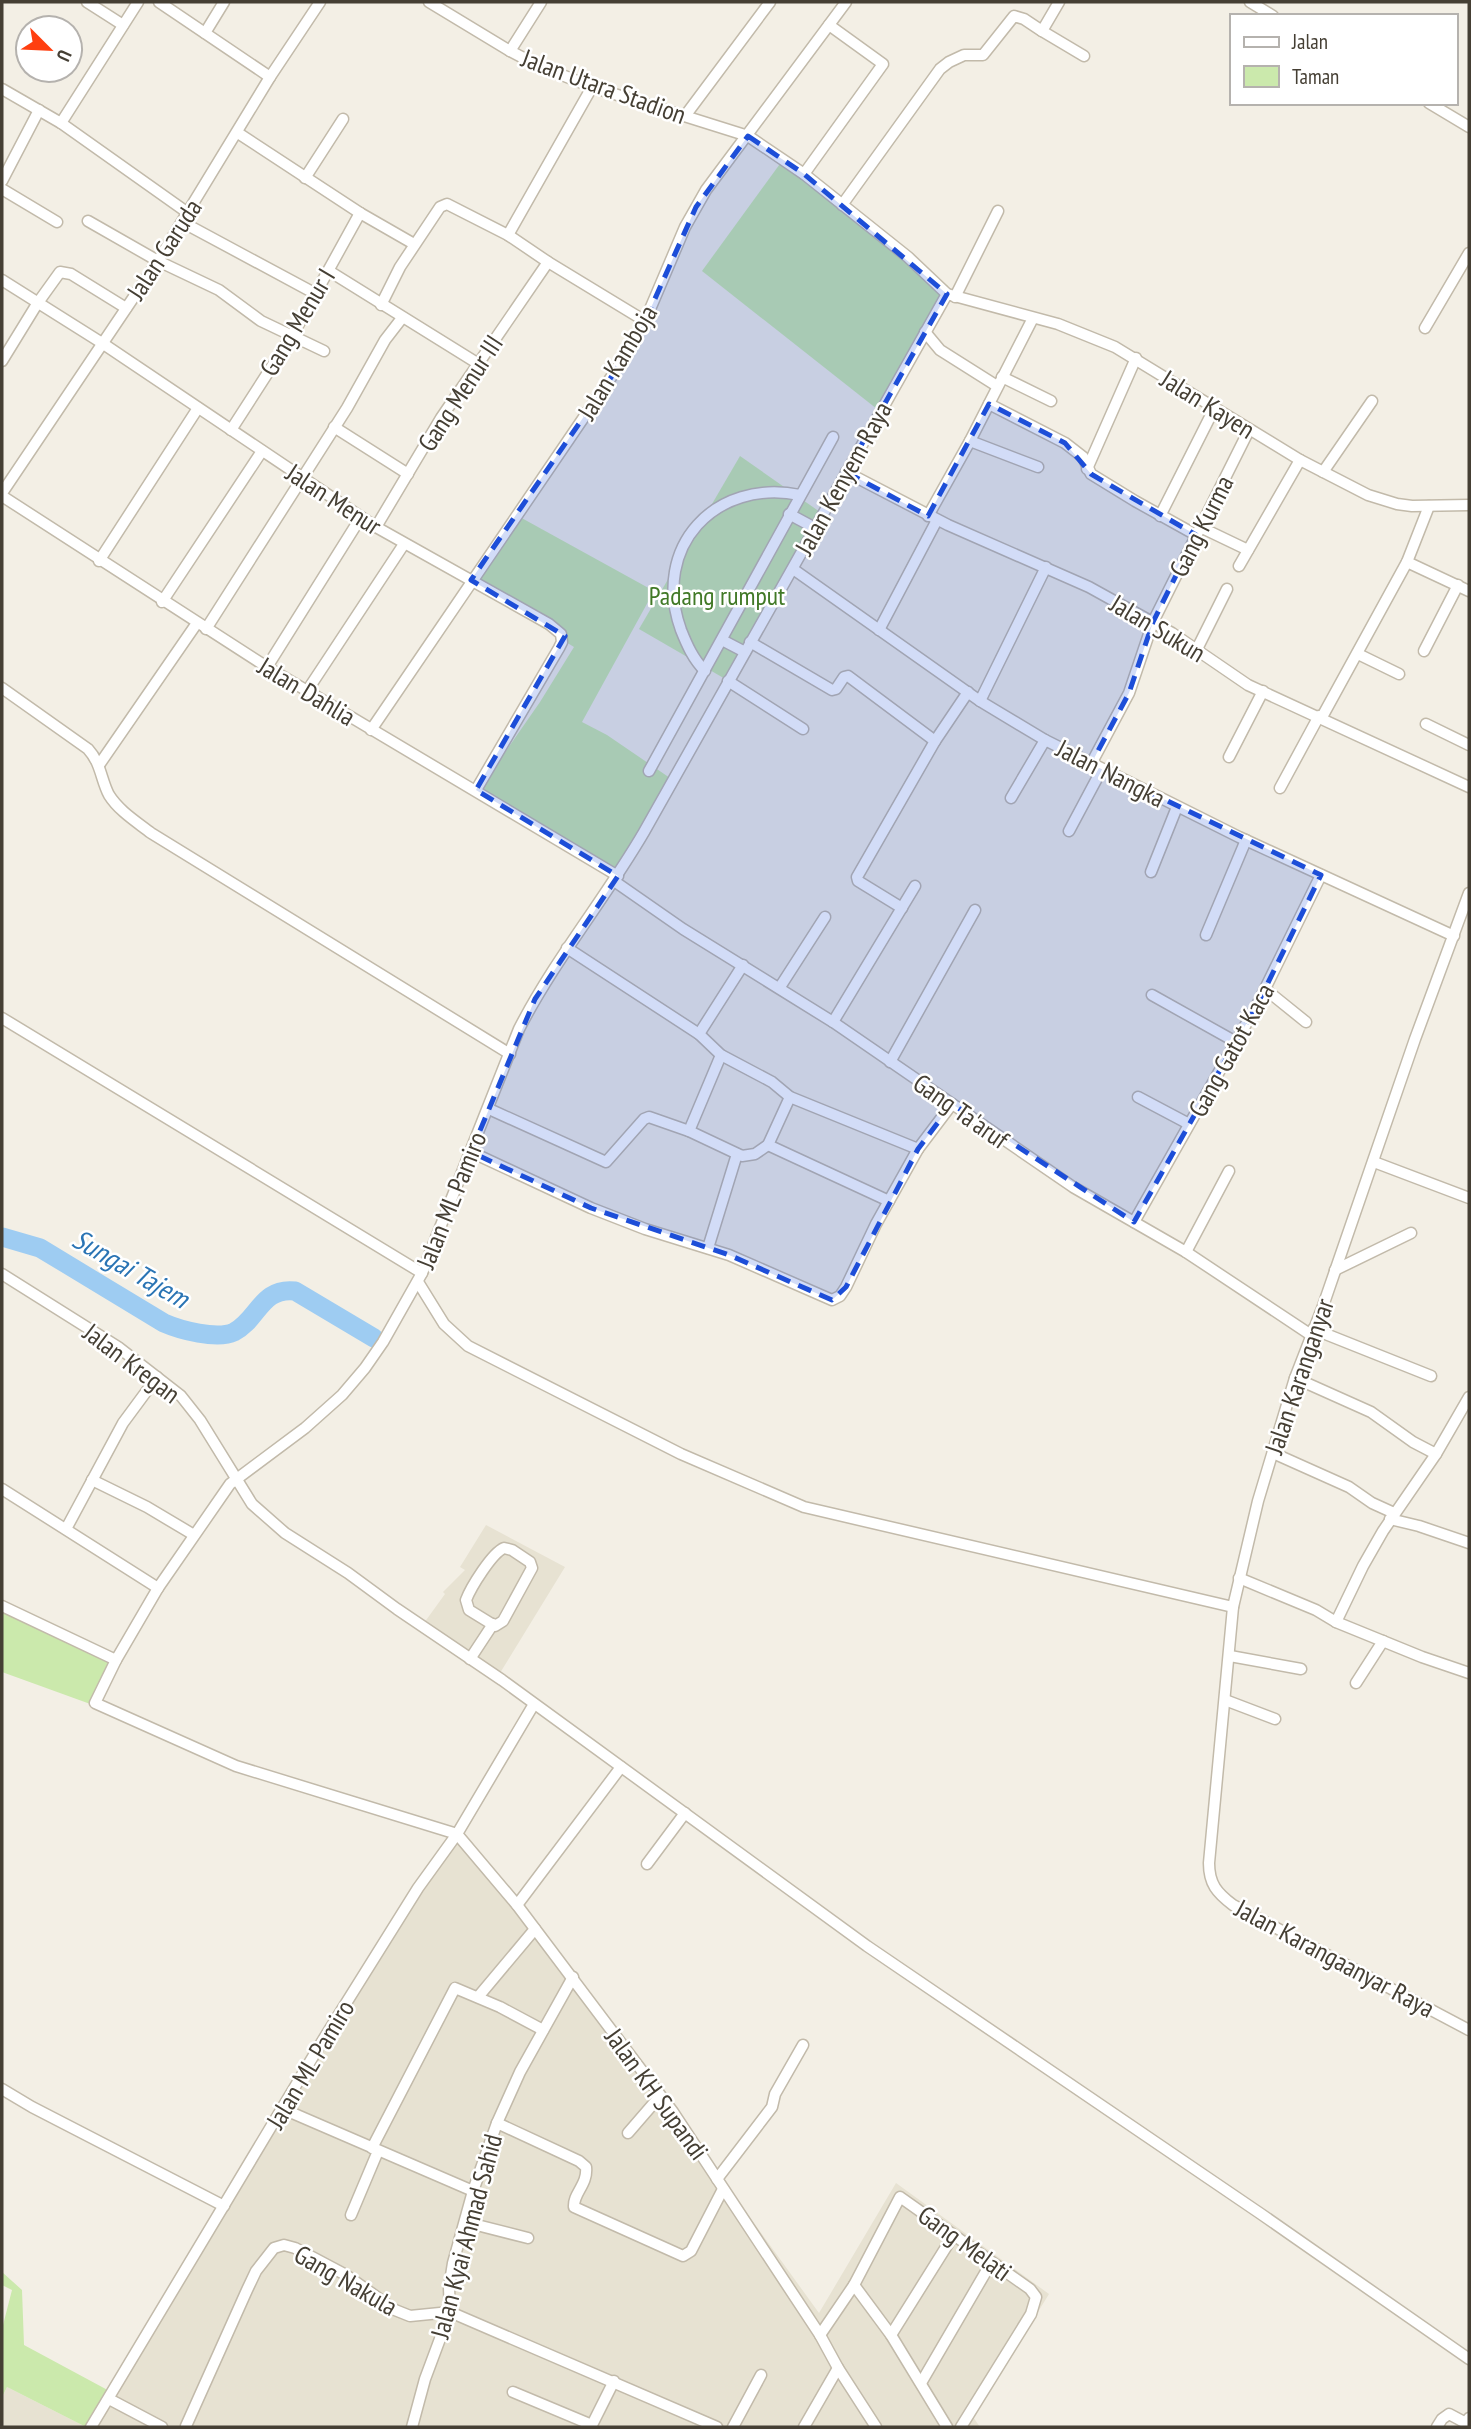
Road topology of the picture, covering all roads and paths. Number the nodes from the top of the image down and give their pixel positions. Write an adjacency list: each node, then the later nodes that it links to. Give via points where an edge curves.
1 (86, 2): 13 (street)
2 (138, 2): 13 (street)
3 (159, 2): 16 (street)
4 (224, 2): 16 (street)
5 (320, 2): 19 (street, Jalan Garuda)
6 (429, 2): 17 (street, Jalan Utara Stadion)
7 (541, 2): 17 (street)
8 (770, 2): 24 (street)
9 (846, 2): 14 (street, Jalan Kamboja)
10 (1059, 2): 15 (street)
11 (1250, 2): 12 (street)
12 (1270, 14)
13 (123, 25): 26 (street)
14 (829, 25): 29 (street, Jalan Kamboja); 32 (street, via 883,64)
15 (1042, 31): 18 (street); 36 (street, via 1014,16 983,55 964,55 940,69)
16 (205, 33): 19 (street)
17 (510, 51): 20 (street, Jalan Utara Stadion)
18 (1084, 56)
19 (270, 77): 28 (street, Jalan Garuda)
20 (592, 87): 24 (street, Jalan Utara Stadion); 42 (street)
21 (2, 89): 23 (street)
22 (1432, 105): 27 (street)
23 (39, 110): 26 (street); 31 (street)
24 (685, 116): 29 (street, Jalan Utara Stadion)
25 (343, 119): 33 (street)
26 (61, 123): 39 (street)
27 (1469, 127)
28 (238, 133): 33 (street); 39 (street, Jalan Garuda)
29 (748, 136): 32 (street, Jalan Utara Stadion); 56 (street, Jalan Kamboja, via 696,206)
30 (2, 151): 31 (street)
31 (14, 158): 34 (street)
32 (804, 174): 36 (street, Jalan Utara Stadion)
33 (305, 178): 38 (street)
34 (2, 181)
35 (2, 189): 41 (street)
36 (842, 205): 50 (street, Jalan Utara Stadion)
37 (998, 211): 50 (street, Jalan Kenyem Raya)
38 (360, 213): 43 (street); 47 (street, Gang Menur I)
39 (185, 217): 45 (street, Jalan Garuda); 49 (street)
40 (88, 221): 45 (street)
41 (57, 222)
42 (508, 235): 43 (street, via 447,204); 46 (street)
43 (414, 244): 52 (street)
44 (1469, 253): 57 (street)
45 (158, 261): 53 (street, Jalan Garuda); 59 (street, via 219,290 261,321)
46 (548, 262): 56 (street); 64 (street, Gang Menur III)
47 (329, 271): 49 (street, Gang Menur I); 52 (street)
48 (2, 280): 51 (street, Jalan Menur)
49 (316, 294): 59 (street, Gang Menur I)
50 (951, 295): 55 (street, Jalan Kayen); 58 (street, Jalan Kenyem Raya)
51 (37, 304): 53 (street, via 64,271); 60 (street, Jalan Menur); 63 (street)
52 (381, 305): 54 (street)
53 (126, 308): 60 (street, Jalan Garuda)
54 (402, 318): 64 (street); 71 (street)
55 (1033, 318): 62 (street, Jalan Kayen, via 1080,332); 65 (street)
56 (645, 321): 102 (street, Jalan Kamboja, via 579,427)
57 (1425, 328)
58 (925, 332): 65 (street, via 940,350); 80 (street, Jalan Kenyem Raya)
59 (292, 334): 61 (street); 72 (street, Gang Menur I)
60 (102, 343): 69 (street, Jalan Menur); 84 (street, Jalan Garuda)
61 (324, 351)
62 (1136, 358): 70 (street, Jalan Kayen); 79 (street)
63 (2, 361)
64 (477, 363): 82 (street, Gang Menur III)
65 (999, 382): 66 (street); 68 (street)
66 (1051, 401)
67 (1372, 401): 81 (street)
68 (989, 404): 75 (street); 79 (street, via 1073,448)
69 (198, 408): 72 (street, Jalan Menur); 97 (street)
70 (1214, 409): 73 (street, Jalan Kayen); 89 (street)
71 (334, 427): 82 (street); 83 (street)
72 (231, 430): 76 (street, Jalan Menur)
73 (1249, 430): 77 (street, Jalan Kayen); 94 (street, Gang Kurma)
74 (833, 437): 85 (street)
75 (970, 441): 78 (street); 91 (street)
76 (262, 451): 83 (street, Jalan Menur); 106 (street)
77 (1300, 460): 81 (street, Jalan Kayen); 96 (street)
78 (1038, 467)
79 (1087, 469): 89 (street)
80 (846, 472): 91 (street, Jalan Sukun); 93 (street, Jalan Kenyem Raya)
81 (1323, 472): 87 (street, Jalan Kayen, via 1396,504)
82 (408, 474): 92 (street, Gang Menur III)
83 (303, 478): 90 (street, Jalan Menur); 108 (street)
84 (2, 494): 97 (street, Jalan Dahlia)
85 (800, 495): 88 (street); 116 (street, via 771,491 738,498 715,510 688,537 675,566 675,610 688,648)
86 (1469, 505): 87 (street, Jalan Kayen)
87 (1429, 506): 98 (street)
88 (789, 514): 93 (street); 110 (street)
89 (1160, 516): 94 (street)
90 (361, 517): 92 (street, Jalan Menur); 115 (street)
91 (932, 518): 100 (street, Jalan Sukun); 109 (street)
92 (376, 527): 95 (street, Jalan Menur)
93 (815, 528): 101 (street, Jalan Kenyem Raya)
94 (1198, 531): 96 (street); 107 (street, Gang Kurma)
95 (404, 544): 102 (street, Jalan Menur); 120 (street)
96 (1248, 550): 99 (street)
97 (99, 561): 106 (street, Jalan Dahlia)
98 (1407, 562): 103 (street); 114 (street)
99 (1239, 566)
100 (1046, 567): 107 (street, Jalan Sukun); 123 (street)
101 (793, 569): 109 (street, Jalan Nangka); 111 (street, Jalan Kenyem Raya)
102 (471, 580): 127 (street, Jalan Kamboja); 138 (street, Jalan Menur, via 563,637)
103 (1458, 585): 105 (street); 113 (street)
104 (1227, 589): 112 (street)
105 (1469, 592)
106 (163, 602): 108 (street, Jalan Dahlia)
107 (1153, 622): 112 (street, Jalan Sukun); 132 (street, Gang Kurma, via 1129,693)
108 (202, 626): 115 (street, Jalan Dahlia); 133 (street)
109 (879, 630): 122 (street, Jalan Nangka)
110 (722, 640): 111 (street); 116 (street)
111 (747, 647): 118 (street, Jalan Kenyem Raya); 129 (street, via 832,690 848,676)
112 (1197, 649): 121 (street, Jalan Sukun)
113 (1424, 651)
114 (1358, 654): 117 (street); 124 (street)
115 (267, 667): 120 (street, Jalan Dahlia)
116 (705, 671): 135 (street)
117 (1399, 674)
118 (728, 681): 126 (street); 145 (street, Jalan Kenyem Raya)
119 (2, 688): 133 (street, via 88,749)
120 (307, 691): 127 (street, Jalan Dahlia)
121 (1263, 691): 124 (street, Jalan Sukun); 131 (street)
122 (968, 692): 123 (street, Jalan Nangka); 129 (street)
123 (980, 701): 128 (street, Jalan Nangka)
124 (1320, 716): 136 (street, Jalan Sukun); 137 (street)
125 (1426, 724): 130 (street)
126 (803, 729)
127 (371, 730): 138 (street, Jalan Dahlia)
128 (1045, 740): 132 (street, Jalan Nangka); 139 (street)
129 (935, 741): 148 (street, via 857,877)
130 (1469, 745)
131 (1229, 757)
132 (1091, 764): 134 (street, Jalan Nangka)
133 (99, 765): 163 (street, via 115,804 151,833)
134 (1102, 769): 140 (street, Jalan Nangka); 141 (street)
135 (649, 771)
136 (1469, 787)
137 (1280, 788)
138 (476, 790): 145 (street, Jalan Dahlia)
139 (1011, 798)
140 (1177, 807): 142 (street, Jalan Nangka); 143 (street)
141 (1069, 831)
142 (1246, 840): 144 (street, Jalan Nangka); 151 (street)
143 (1152, 872)
144 (1321, 875): 152 (street, Jalan Nangka); 156 (street, Gang Gatot Kaca)
145 (616, 879): 153 (street, Jalan ML Pamiro); 154 (street, Gang Ta'aruf, via 683,929)
146 (915, 886): 148 (street)
147 (1469, 893): 152 (street, Jalan Karanganyar)
148 (902, 908): 160 (street)
149 (975, 910): 165 (street)
150 (825, 917): 155 (street)
151 (1206, 935)
152 (1454, 936): 176 (street, Jalan Karanganyar)
153 (567, 948): 161 (street); 163 (street, Jalan ML Pamiro, via 534,999)
154 (743, 965): 155 (street, Gang Ta'aruf); 161 (street)
155 (780, 987): 160 (street, Gang Ta'aruf)
156 (1265, 989): 159 (street); 162 (street, Gang Gatot Kaca)
157 (1152, 995): 162 (street)
158 (2, 1018): 186 (street)
159 (1306, 1021)
160 (833, 1022): 165 (street, Gang Ta'aruf)
161 (699, 1034): 164 (street)
162 (1236, 1042): 170 (street, Gang Gatot Kaca)
163 (510, 1054): 169 (street, Jalan ML Pamiro)
164 (721, 1055): 166 (street); 171 (street)
165 (890, 1062): 168 (street, Gang Ta'aruf)
166 (790, 1097): 172 (street); 173 (street)
167 (1139, 1097): 170 (street)
168 (952, 1104): 173 (street); 180 (street, Gang Ta'aruf)
169 (489, 1109): 171 (street, via 606,1162 649,1117); 174 (street, Jalan ML Pamiro)
170 (1189, 1124): 180 (street, Gang Gatot Kaca)
171 (689, 1131): 175 (street)
172 (768, 1145): 175 (street, via 755,1154); 179 (street)
173 (918, 1149): 179 (street)
174 (471, 1152): 182 (street, via 591,1208); 186 (street, Jalan ML Pamiro)
175 (737, 1154): 182 (street)
176 (1374, 1162): 178 (street); 184 (street, Jalan Karanganyar)
177 (1229, 1171): 183 (street)
178 (1469, 1198)
179 (889, 1201): 182 (street, via 846,1287 835,1299)
180 (1133, 1222): 183 (street, Gang Ta'aruf)
181 (1411, 1234): 184 (street)
182 (708, 1248)
183 (1186, 1252): 187 (street, Gang Ta'aruf)
184 (1335, 1270): 187 (street, Jalan Karanganyar)
185 (2, 1274): 189 (street, Jalan Kregan)
186 (420, 1277): 194 (street, Jalan ML Pamiro, via 383,1342 342,1395); 204 (street, via 444,1324 468,1346 681,1454 804,1507)
187 (1312, 1332): 188 (street, Gang Ta'aruf); 190 (street, Jalan Karanganyar)
188 (1431, 1376)
189 (157, 1377): 194 (street, Jalan Kregan, via 181,1396 200,1420); 195 (street, via 123,1423)
190 (1295, 1378): 192 (street, Jalan Karanganyar); 193 (street, via 1371,1412)
191 (1469, 1397): 193 (street)
192 (1273, 1452): 197 (street, via 1349,1487); 201 (street, Jalan Karanganyar)
193 (1436, 1454): 197 (street)
194 (236, 1479): 199 (street, Jalan ML Pamiro); 209 (street, Jalan Kregan, via 252,1504 285,1533)
195 (92, 1480): 198 (street); 199 (street)
196 (2, 1489): 198 (street)
197 (1392, 1516): 200 (street); 205 (street)
198 (66, 1529): 202 (street)
199 (194, 1535): 202 (street, Jalan ML Pamiro)
200 (1469, 1543)
201 (1238, 1578): 204 (street, Jalan Karanganyar); 205 (street)
202 (158, 1588): 210 (street, Jalan ML Pamiro)
203 (2, 1606): 210 (street)
204 (1233, 1607): 208 (street, Jalan Karanganyar)
205 (1336, 1622): 207 (street)
206 (493, 1625): 206 (street, via 469,1610 466,1600 499,1550 508,1548 530,1562 531,1572 503,1621); 209 (street)
207 (1383, 1641): 212 (street); 213 (street)
208 (1230, 1656): 211 (street); 214 (street, Jalan Karanganyar)
209 (470, 1659): 215 (street, Jalan Kregan)
210 (116, 1660): 219 (street, Jalan ML Pamiro, via 96,1705 236,1766)
211 (1301, 1669)
212 (1467, 1669)
213 (1356, 1683)
214 (1225, 1700): 216 (street); 221 (street, Jalan Karanganyar)
215 (534, 1704): 217 (street, Jalan Kregan); 219 (street, Jalan ML Pamiro)
216 (1275, 1718)
217 (621, 1767): 218 (street, Jalan Kregan); 222 (street)
218 (685, 1813): 220 (street); 247 (street, Jalan Kregan, via 867,1946)
219 (457, 1834): 222 (street, Jalan KH Supandi); 231 (street, Jalan ML Pamiro, via 418,1888)
220 (647, 1864)
221 (1209, 1877): 227 (street, Jalan Karangaanyar Raya, via 1219,1895 1233,1905)
222 (517, 1905): 223 (street, Jalan KH Supandi)
223 (535, 1929): 224 (street, Jalan KH Supandi); 225 (street)
224 (573, 1977): 226 (street, Jalan Kyai Ahmad Sahid); 230 (street, Jalan KH Supandi)
225 (478, 1997): 226 (street); 234 (street, via 457,1987 452,1990)
226 (543, 2030): 232 (street, Jalan Kyai Ahmad Sahid)
227 (1469, 2030)
228 (803, 2045): 235 (street, via 772,2107)
229 (2, 2089): 237 (street)
230 (660, 2095): 233 (street); 235 (street, Jalan KH Supandi)
231 (283, 2109): 234 (street); 237 (street, Jalan ML Pamiro)
232 (497, 2123): 235 (street, via 586,2167 585,2184 574,2207 683,2256 691,2251); 236 (street, Jalan Kyai Ahmad Sahid)
233 (628, 2133)
234 (375, 2149): 236 (street); 238 (street)
235 (720, 2184): 245 (street, Jalan KH Supandi)
236 (473, 2191): 239 (street, Jalan Kyai Ahmad Sahid)
237 (223, 2206): 253 (street, Jalan ML Pamiro)
238 (351, 2215)
239 (465, 2222): 241 (street); 244 (street, Jalan Kyai Ahmad Sahid, via 453,2263)
240 (953, 2236): 242 (street, Gang Melati); 243 (street, Gang Melati, via 900,2197); 246 (street)
241 (528, 2238)
242 (991, 2263): 251 (street); 265 (street, Gang Melati, via 1030,2289 1035,2305)
243 (854, 2285): 245 (street, Gang Melati); 246 (street)
244 (450, 2312): 250 (street); 259 (street, Gang Nakula, via 410,2316 295,2248 274,2248 237,2309); 260 (street, Jalan Kyai Ahmad Sahid)
245 (820, 2335): 248 (street, Jalan KH Supandi)
246 (891, 2335): 251 (street)
247 (1469, 2359)
248 (838, 2368): 255 (street); 263 (street)
249 (761, 2375): 262 (street)
250 (614, 2381): 256 (street); 261 (street)
251 (921, 2383): 264 (street)
252 (513, 2392): 256 (street)
253 (109, 2399): 257 (street, Jalan ML Pamiro); 258 (street)
254 (1469, 2418): 266 (street, via 1466,2423 1449,2414)
255 (808, 2425)
256 (592, 2426)
257 (92, 2427)
258 (162, 2427)
259 (185, 2427)
260 (412, 2427)
261 (717, 2427)
262 (733, 2427)
263 (876, 2427)
264 (947, 2427)
265 (961, 2427)
266 (1437, 2427)

